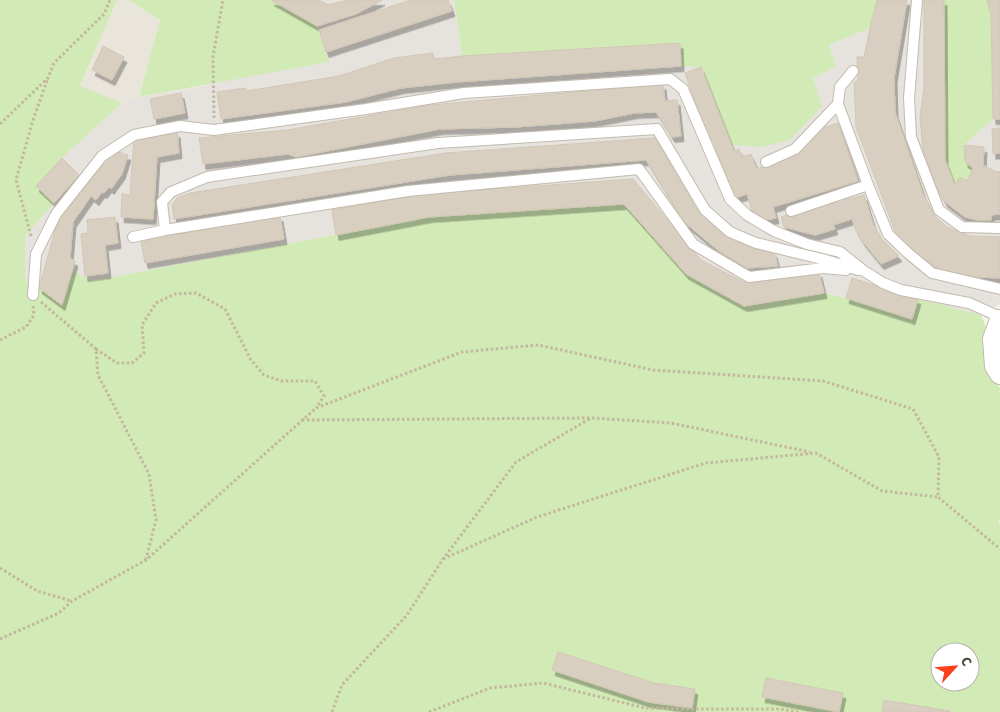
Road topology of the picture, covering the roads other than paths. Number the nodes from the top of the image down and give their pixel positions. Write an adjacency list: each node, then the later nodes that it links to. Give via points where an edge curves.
1 (917, 0): 7 (lane, via 909,98 911,137 939,210 962,228)
2 (853, 71): 3 (lane, via 840,87)
3 (838, 104): 4 (lane, via 795,149); 5 (lane)
4 (766, 162)
5 (868, 185): 6 (lane); 11 (lane, via 888,234 932,273)
6 (791, 210)
7 (1000, 228)
8 (165, 230): 9 (lane); 10 (lane, via 408,191 639,169 693,244 749,277 823,268); 10 (lane, via 162,202 171,192 207,177 438,143 657,129 705,210 730,232 756,243)
9 (133, 237)
10 (864, 271): 12 (lane, via 840,252 774,231 747,215 730,199 682,89 670,79 464,93 214,130 180,126 134,135 102,156 56,214 36,254); 13 (lane, via 902,290 969,303)
11 (1000, 289)
12 (33, 296)
13 (1000, 318): 14 (street, via 993,339)
14 (998, 370)

